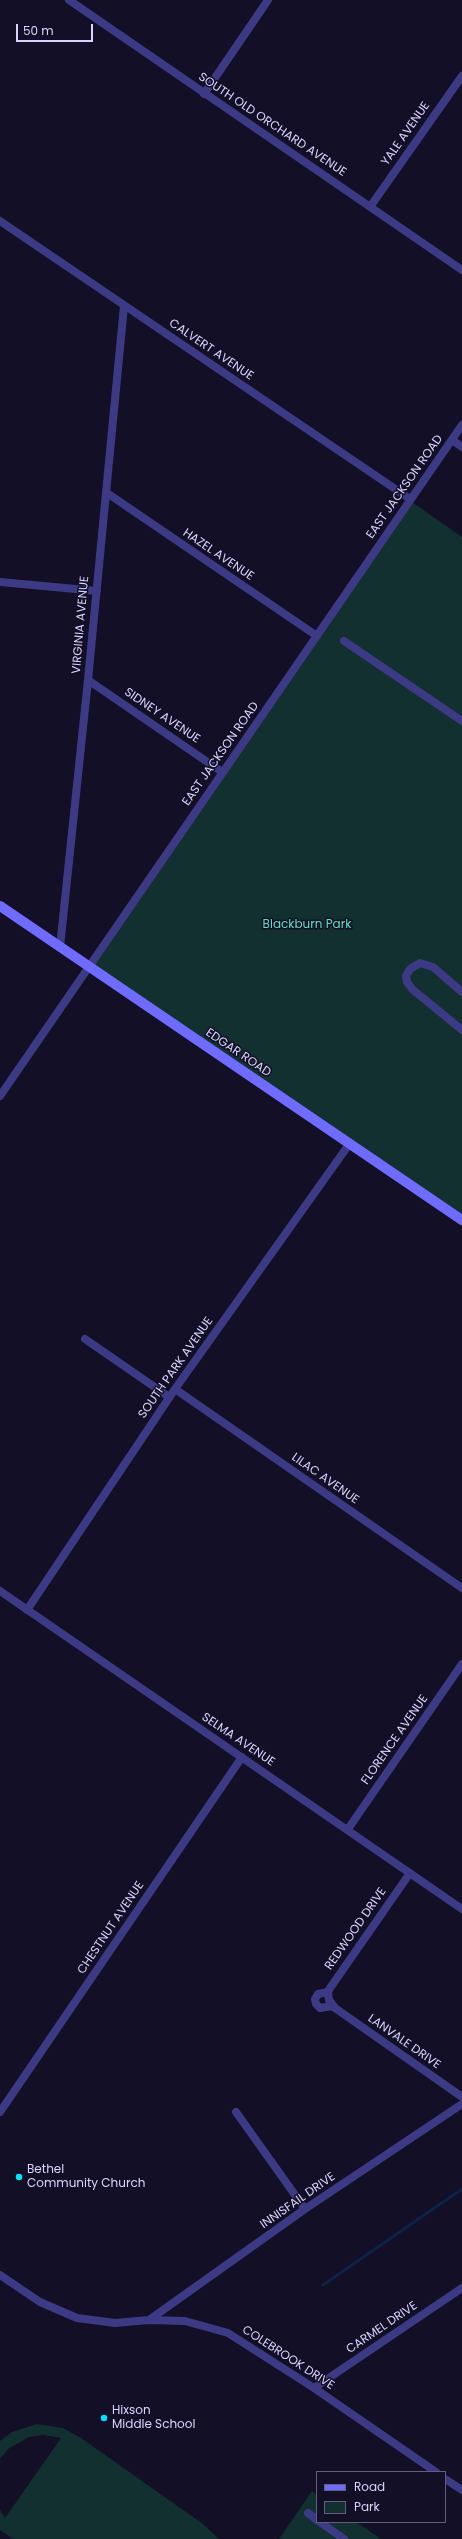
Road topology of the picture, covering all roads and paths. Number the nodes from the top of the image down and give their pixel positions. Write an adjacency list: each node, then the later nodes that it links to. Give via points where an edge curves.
1 (69, 0): 4 (street, SOUTH OLD ORCHARD AVENUE)
2 (268, 0): 4 (street)
3 (462, 76): 5 (street, YALE AVENUE)
4 (204, 94): 5 (street, SOUTH OLD ORCHARD AVENUE)
5 (370, 207): 7 (street, SOUTH OLD ORCHARD AVENUE)
6 (0, 221): 8 (street, CALVERT AVENUE)
7 (462, 270)
8 (124, 306): 12 (street, VIRGINIA AVENUE); 13 (street, CALVERT AVENUE)
9 (462, 425): 10 (street, EAST JACKSON ROAD)
10 (452, 440): 11 (street); 13 (street, EAST JACKSON ROAD)
11 (462, 447)
12 (107, 493): 15 (street, VIRGINIA AVENUE); 16 (street, HAZEL AVENUE)
13 (410, 500): 16 (street, EAST JACKSON ROAD)
14 (0, 582): 15 (street)
15 (96, 591): 18 (street, VIRGINIA AVENUE)
16 (317, 636): 20 (street, EAST JACKSON ROAD)
17 (344, 641): 19 (street)
18 (88, 680): 20 (street, SIDNEY AVENUE); 22 (street, VIRGINIA AVENUE)
19 (462, 721)
20 (222, 772): 23 (street, EAST JACKSON ROAD)
21 (0, 906): 22 (street, EDGAR ROAD)
22 (60, 947): 23 (street, EDGAR ROAD)
23 (89, 968): 26 (street, EAST JACKSON ROAD); 27 (street, EDGAR ROAD)
24 (462, 992): 25 (street, via 433,967 420,963 410,969 406,976 412,989)
25 (462, 1030)
26 (0, 1096)
27 (350, 1143): 28 (street, EDGAR ROAD); 30 (street, SOUTH PARK AVENUE)
28 (461, 1216)
29 (85, 1339): 31 (street)
30 (175, 1389): 31 (street, SOUTH PARK AVENUE); 32 (street, LILAC AVENUE)
31 (169, 1397): 34 (street, SOUTH PARK AVENUE)
32 (462, 1588)
33 (0, 1591): 34 (street, SELMA AVENUE)
34 (27, 1610): 36 (street, SELMA AVENUE)
35 (462, 1664): 37 (street, FLORENCE AVENUE)
36 (242, 1757): 37 (street, SELMA AVENUE); 43 (street, CHESTNUT AVENUE)
37 (348, 1829): 38 (street, SELMA AVENUE)
38 (410, 1873): 39 (street, SELMA AVENUE); 40 (street, REDWOOD DRIVE)
39 (462, 1909)
40 (330, 2000): 41 (street, LANVALE DRIVE)
41 (462, 2097)
42 (462, 2104): 45 (street, INNISFAIL DRIVE)
43 (0, 2112)
44 (236, 2112): 45 (street)
45 (305, 2209): 48 (street, INNISFAIL DRIVE)
46 (0, 2275): 48 (street, COLEBROOK DRIVE, via 40,2302 77,2318 115,2323)
47 (462, 2288): 49 (street, CARMEL DRIVE)
48 (149, 2320): 49 (street, COLEBROOK DRIVE, via 184,2321 228,2333)
49 (314, 2388): 50 (street, COLEBROOK DRIVE)
50 (435, 2471)
51 (446, 2480): 52 (street)
52 (462, 2490)
53 (308, 2513): 54 (street)
54 (316, 2519)
55 (321, 2523): 56 (street)
56 (344, 2539)

